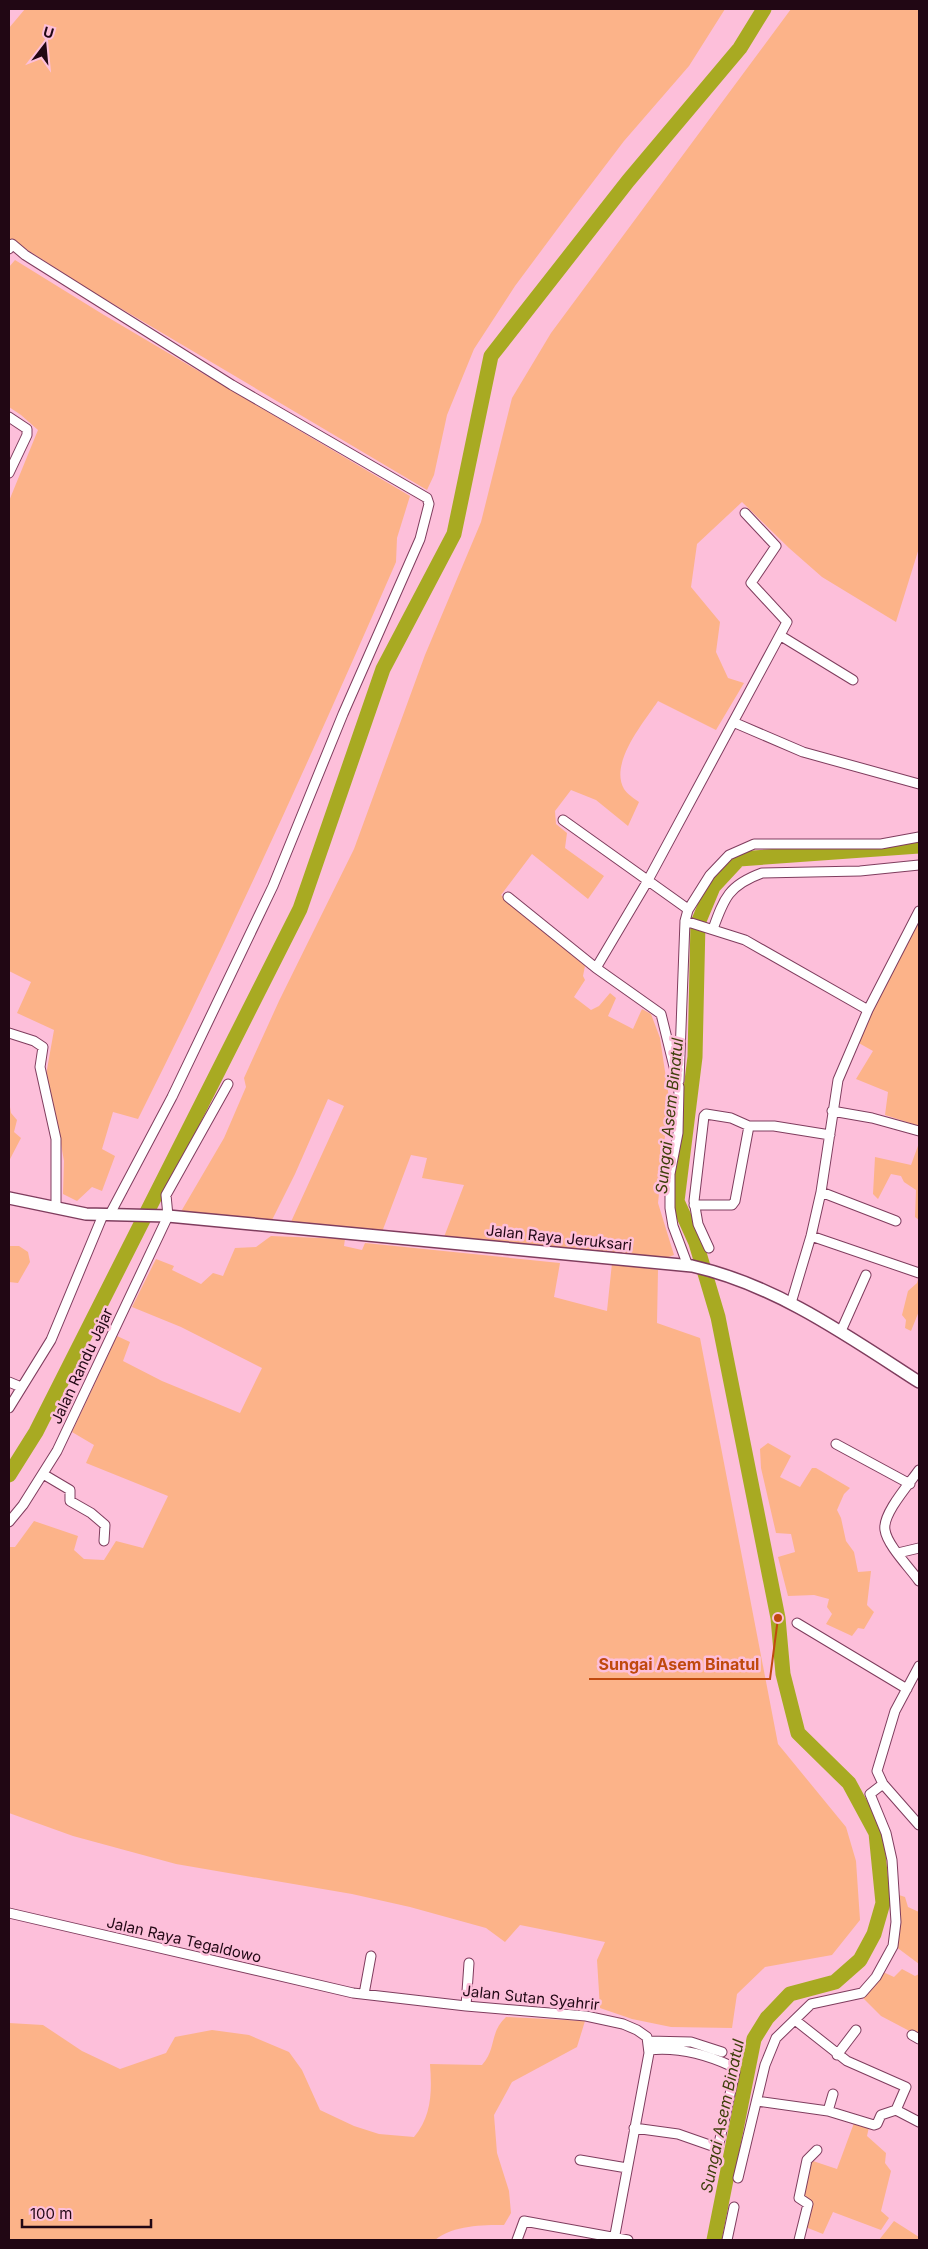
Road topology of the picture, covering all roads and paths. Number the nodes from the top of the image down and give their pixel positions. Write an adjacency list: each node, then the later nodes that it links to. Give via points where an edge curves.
1 (10, 245): 31 (street, via 232,385 427,498 429,504 420,539 343,714 273,886 172,1097)
2 (9, 416): 3 (street, via 26,429 27,435)
3 (9, 473)
4 (745, 513): 5 (street, via 776,546 751,582 787,619)
5 (781, 636): 6 (street); 7 (street)
6 (853, 680)
7 (733, 722): 8 (street, via 803,752); 12 (street)
8 (919, 784)
9 (563, 820): 12 (street)
10 (919, 837): 14 (street, via 881,844 754,844 729,855 710,875)
11 (919, 865): 17 (street, via 860,871 762,873 729,892)
12 (646, 882): 14 (street); 18 (street)
13 (508, 897): 18 (street)
14 (688, 910): 16 (street)
15 (919, 911): 19 (street)
16 (687, 922): 17 (street); 22 (street)
17 (712, 929): 19 (street, via 745,940)
18 (596, 968): 22 (street, via 661,1014)
19 (868, 1010): 23 (street, via 844,1062)
20 (9, 1033): 30 (street, via 44,1047 40,1067 56,1139)
21 (228, 1084): 32 (street, via 166,1195)
22 (679, 1087): 36 (street, via 678,1133 670,1174 670,1208 673,1226)
23 (832, 1111): 25 (street); 26 (street)
24 (749, 1126): 26 (street, via 774,1126); 29 (street, via 735,1201 726,1206); 29 (street, via 722,1116 704,1116)
25 (919, 1131)
26 (830, 1135): 27 (street)
27 (821, 1192): 33 (street); 34 (street)
28 (9, 1198): 30 (street, Jalan Raya Jeruksari)
29 (694, 1205): 35 (street)
30 (56, 1207): 31 (street, Jalan Raya Jeruksari, via 86,1214)
31 (110, 1214): 32 (street, Jalan Raya Jeruksari); 43 (street, via 50,1340)
32 (165, 1217): 36 (street, Jalan Raya Jeruksari); 47 (street, Jalan Randu Jajar)
33 (896, 1221)
34 (811, 1236): 37 (street); 39 (street)
35 (709, 1248)
36 (690, 1266): 39 (street, Jalan Raya Jeruksari, via 718,1272)
37 (919, 1273)
38 (866, 1275): 40 (street)
39 (790, 1303): 40 (street, Jalan Raya Jeruksari)
40 (841, 1331): 42 (street, Jalan Raya Jeruksari)
41 (9, 1382): 43 (street)
42 (919, 1382)
43 (21, 1387): 44 (street)
44 (9, 1408)
45 (836, 1444): 48 (street)
46 (919, 1470): 48 (street)
47 (47, 1477): 49 (street, Jalan Randu Jajar); 50 (street, via 70,1490 70,1501 105,1525)
48 (910, 1484): 52 (street, via 892,1508 885,1526 888,1539)
49 (9, 1522)
50 (104, 1541)
51 (919, 1548): 52 (street)
52 (898, 1553): 53 (street)
53 (919, 1581)
54 (797, 1623): 56 (street)
55 (919, 1666): 56 (street)
56 (907, 1689): 57 (street, via 895,1711 879,1759 878,1776)
57 (883, 1784): 58 (street); 65 (street, via 870,1794 886,1833 892,1860 896,1922 893,1946 876,1977 862,1993 816,2002)
58 (919, 1825)
59 (9, 1913): 62 (street, Jalan Raya Tegaldowo)
60 (371, 1956): 63 (street)
61 (469, 1963): 64 (street)
62 (353, 1993): 63 (street, Jalan Sutan Syahrir)
63 (364, 1994): 64 (street, Jalan Sutan Syahrir)
64 (466, 2006): 67 (street, Jalan Sutan Syahrir, via 595,2018 637,2030 647,2037)
65 (795, 2020): 69 (street); 71 (street, via 782,2030 771,2048)
66 (856, 2030): 69 (street)
67 (648, 2052): 68 (street, via 691,2042); 75 (street); 75 (street, via 672,2049 695,2053 728,2064 735,2070 718,2148 678,2134)
68 (722, 2052)
69 (838, 2055): 72 (street, via 906,2087)
70 (833, 2094): 73 (street)
71 (757, 2101): 73 (street); 79 (street)
72 (896, 2110): 73 (street, via 881,2115 876,2125); 74 (street)
73 (828, 2111)
74 (919, 2122)
75 (634, 2128): 78 (street)
76 (817, 2150): 85 (street, via 806,2164 799,2198 808,2204)
77 (580, 2160): 78 (street)
78 (627, 2168): 81 (street)
79 (738, 2178)
80 (734, 2207): 84 (street)
81 (614, 2239): 82 (street, via 526,2222); 83 (street)
82 (517, 2240)
83 (628, 2240)
84 (727, 2240)
85 (799, 2240)

